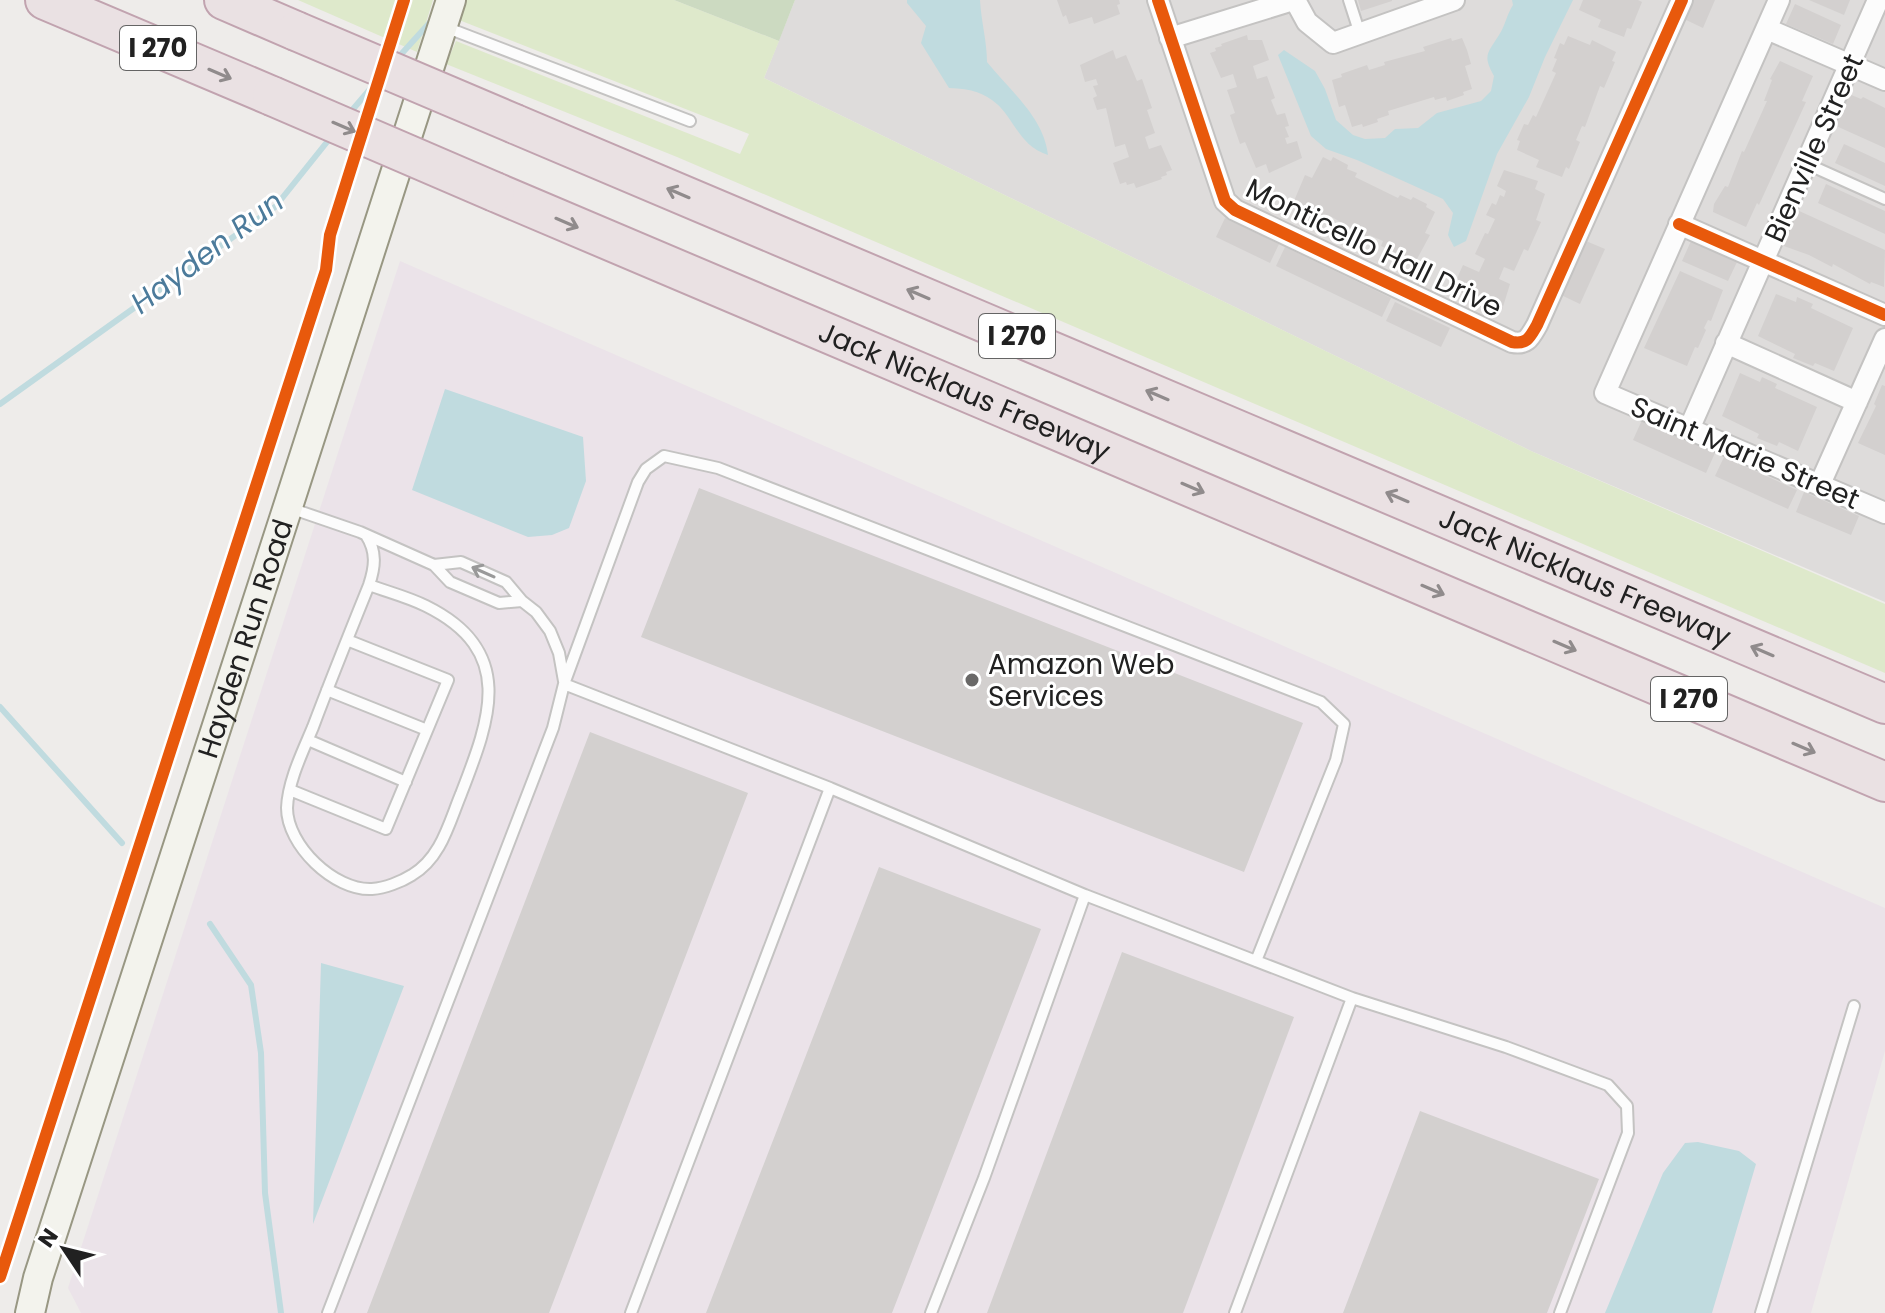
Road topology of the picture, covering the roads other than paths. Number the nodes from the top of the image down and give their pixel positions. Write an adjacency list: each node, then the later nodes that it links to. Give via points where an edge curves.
1 (45, 0): 41 (highway, Jack Nicklaus Freeway / I 270, one-way to 41, bridge)
2 (224, 0): 37 (highway, Jack Nicklaus Freeway / I 270, one-way to 2, bridge)
3 (1158, 0): 14 (street, Monticello Hall Drive)
4 (1294, 0): 13 (street, via 1307,22 1333,43); 14 (street)
5 (1349, 0): 13 (lane)
6 (1454, 0): 10 (street)
7 (1682, 0): 14 (street, Monticello Hall Drive, via 1537,325 1521,344 1235,210 1220,191)
8 (1779, 0): 12 (street)
9 (1878, 0): 15 (street, Bienville Street)
10 (1416, 7): 13 (street)
11 (447, 13): 17 (lane); 28 (main road, Hayden Run Road)
12 (1767, 29): 15 (street); 20 (street)
13 (1360, 34)
14 (1170, 38)
15 (1850, 65): 16 (street); 18 (street, Bienville Street)
16 (1885, 80)
17 (690, 121)
18 (1807, 164): 19 (lane); 21 (street, Bienville Street)
19 (1885, 199)
20 (1679, 224): 21 (street); 26 (street, Saint Marie Street, via 1605,393)
21 (1764, 262): 22 (street); 24 (street, Bienville Street)
22 (1885, 315)
23 (1885, 339): 25 (street)
24 (1726, 343): 25 (street); 26 (street, Bienville Street)
25 (1857, 402): 27 (street)
26 (1690, 427): 27 (street, Saint Marie Street)
27 (1820, 484): 29 (street, Saint Marie Street)
28 (288, 507): 30 (lane); 48 (main road, Hayden Run Road)
29 (1885, 513)
30 (366, 535): 31 (lane); 32 (lane, via 375,562)
31 (434, 565): 33 (lane, via 450,582 499,603); 33 (lane, one-way to 31, via 506,582 461,562)
32 (369, 585): 34 (lane); 43 (lane, via 442,616 476,647 490,680 487,720 442,843 411,876 370,889 351,886 318,866 293,835 287,810)
33 (522, 601): 35 (lane, via 550,631)
34 (347, 640): 36 (lane); 38 (lane, via 448,680)
35 (564, 684): 42 (lane); 45 (lane, via 638,482 664,456 718,468 1321,702 1344,724 1336,760); 51 (lane, via 553,728)
36 (327, 690): 38 (lane); 39 (lane)
37 (1885, 704)
38 (427, 730): 40 (lane)
39 (308, 740): 40 (lane); 43 (lane)
40 (406, 782): 43 (lane, via 386,829)
41 (1885, 782)
42 (830, 788): 44 (lane); 52 (lane)
43 (290, 790)
44 (1085, 895): 45 (lane); 53 (lane)
45 (1256, 961): 46 (lane)
46 (1352, 998): 54 (lane); 55 (lane, via 1556,1064 1608,1085 1627,1106 1628,1133)
47 (1854, 1006): 56 (lane)
48 (38, 1278): 49 (main road, Hayden Run Road); 50 (main road, Hayden Run Road)
49 (9, 1313)
50 (30, 1313)
51 (328, 1313)
52 (631, 1313)
53 (931, 1313)
54 (1235, 1313)
55 (1560, 1313)
56 (1761, 1313)

